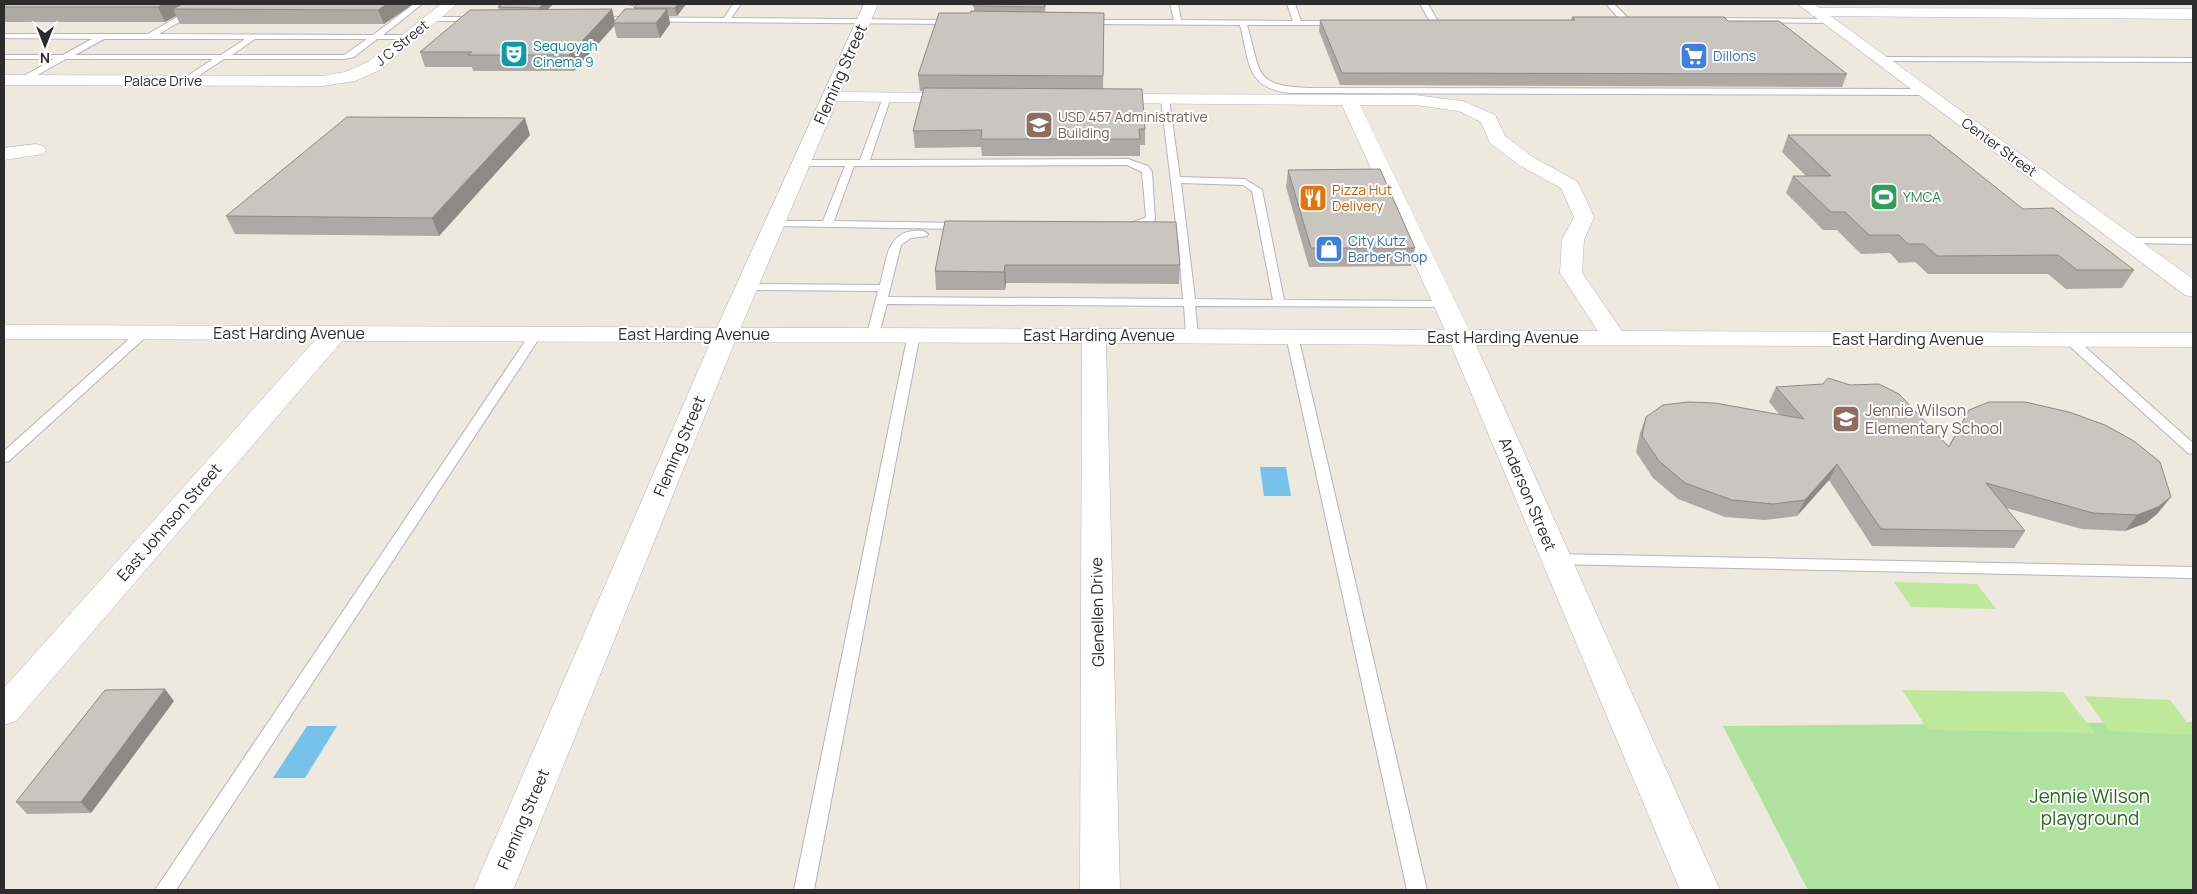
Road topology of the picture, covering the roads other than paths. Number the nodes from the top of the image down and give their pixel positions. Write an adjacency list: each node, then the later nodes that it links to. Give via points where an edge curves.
1 (205, 4): 32 (lane)
2 (418, 4): 34 (lane)
3 (450, 4): 14 (street, J C Street)
4 (631, 4): 5 (lane)
5 (677, 4)
6 (737, 4): 17 (lane)
7 (872, 4): 20 (street, Fleming Street)
8 (1174, 4): 23 (lane)
9 (1291, 4): 25 (lane)
10 (1424, 4): 28 (lane)
11 (1610, 4): 18 (lane, via 1621,20)
12 (1817, 12): 13 (street); 19 (lane); 39 (street, Center Street)
13 (2193, 14)
14 (432, 18): 15 (lane); 35 (street, J C Street)
15 (491, 19)
16 (589, 19): 17 (lane)
17 (726, 20): 20 (lane)
18 (1634, 20)
19 (1701, 20)
20 (864, 21): 21 (lane); 46 (street, Fleming Street)
21 (962, 22)
22 (1080, 22): 23 (lane)
23 (1178, 23): 24 (lane)
24 (1243, 23): 25 (lane); 45 (lane, via 1258,77 1263,84 1284,89)
25 (1298, 23): 26 (lane)
26 (1347, 23)
27 (1426, 23): 28 (lane)
28 (1435, 23): 29 (lane)
29 (1445, 23)
30 (4, 36): 31 (lane)
31 (102, 36): 32 (lane); 37 (lane)
32 (150, 36): 33 (lane)
33 (253, 37): 34 (lane); 38 (lane)
34 (376, 37): 35 (lane); 38 (lane, via 344,58)
35 (410, 37): 44 (street, J C Street, via 374,66 349,77)
36 (4, 57): 37 (lane)
37 (66, 57): 38 (lane); 42 (lane)
38 (221, 57): 43 (lane)
39 (1880, 59): 40 (lane); 45 (street, Center Street)
40 (2193, 60)
41 (4, 80): 42 (street, Palace Drive)
42 (23, 80): 43 (street, Palace Drive)
43 (186, 81): 44 (street, Palace Drive)
44 (322, 81)
45 (1924, 92): 61 (street, Center Street)
46 (831, 97): 47 (street); 56 (street, Fleming Street)
47 (886, 97): 48 (street); 55 (lane)
48 (976, 98)
49 (1086, 99): 50 (street)
50 (1165, 99): 51 (street); 57 (lane)
51 (1349, 101): 69 (street, Anderson Street); 81 (street, via 1415,100 1462,106 1488,119 1497,139 1526,161 1569,186 1584,217 1573,240 1571,273)
52 (36, 150): 53 (street)
53 (4, 154)
54 (851, 162): 55 (lane); 56 (lane); 59 (lane)
55 (864, 162): 60 (lane, via 1138,164 1147,172 1150,220 1123,231)
56 (802, 163): 58 (street, Fleming Street)
57 (1176, 180): 60 (lane); 68 (lane, via 1245,182 1257,190)
58 (775, 224): 59 (lane); 63 (street, Fleming Street)
59 (827, 225): 64 (lane, via 969,230 900,238)
60 (1183, 235): 67 (lane)
61 (2127, 241): 62 (lane); 65 (street, Center Street)
62 (2193, 242)
63 (747, 287): 64 (lane); 74 (street, Fleming Street)
64 (886, 288): 66 (lane)
65 (2193, 290)
66 (883, 300): 67 (lane); 75 (lane)
67 (1189, 302): 68 (lane); 78 (lane)
68 (1279, 303): 69 (lane)
69 (1445, 305): 80 (street, Anderson Street)
70 (4, 332): 71 (street, East Harding Avenue)
71 (143, 332): 72 (street, East Harding Avenue); 85 (lane)
72 (335, 333): 73 (street, East Harding Avenue); 88 (street, East Johnson Street)
73 (536, 334): 74 (street, East Harding Avenue); 89 (lane)
74 (726, 334): 75 (street, East Harding Avenue); 90 (street, Fleming Street)
75 (873, 334): 76 (street, East Harding Avenue)
76 (914, 334): 77 (street, East Harding Avenue); 91 (lane)
77 (1094, 335): 78 (street, East Harding Avenue); 92 (street, Glenellen Drive)
78 (1192, 336): 79 (street, East Harding Avenue)
79 (1292, 336): 80 (street, East Harding Avenue); 93 (lane)
80 (1460, 337): 81 (street, East Harding Avenue); 86 (street, Anderson Street)
81 (1614, 338): 82 (street, East Harding Avenue)
82 (2070, 340): 83 (street, East Harding Avenue); 84 (lane)
83 (2193, 340)
84 (2193, 450)
85 (4, 458)
86 (1556, 559): 87 (lane); 94 (street, Anderson Street)
87 (2193, 573)
88 (4, 711)
89 (165, 890)
90 (493, 890)
91 (804, 890)
92 (1100, 890)
93 (1417, 890)
94 (1700, 890)

